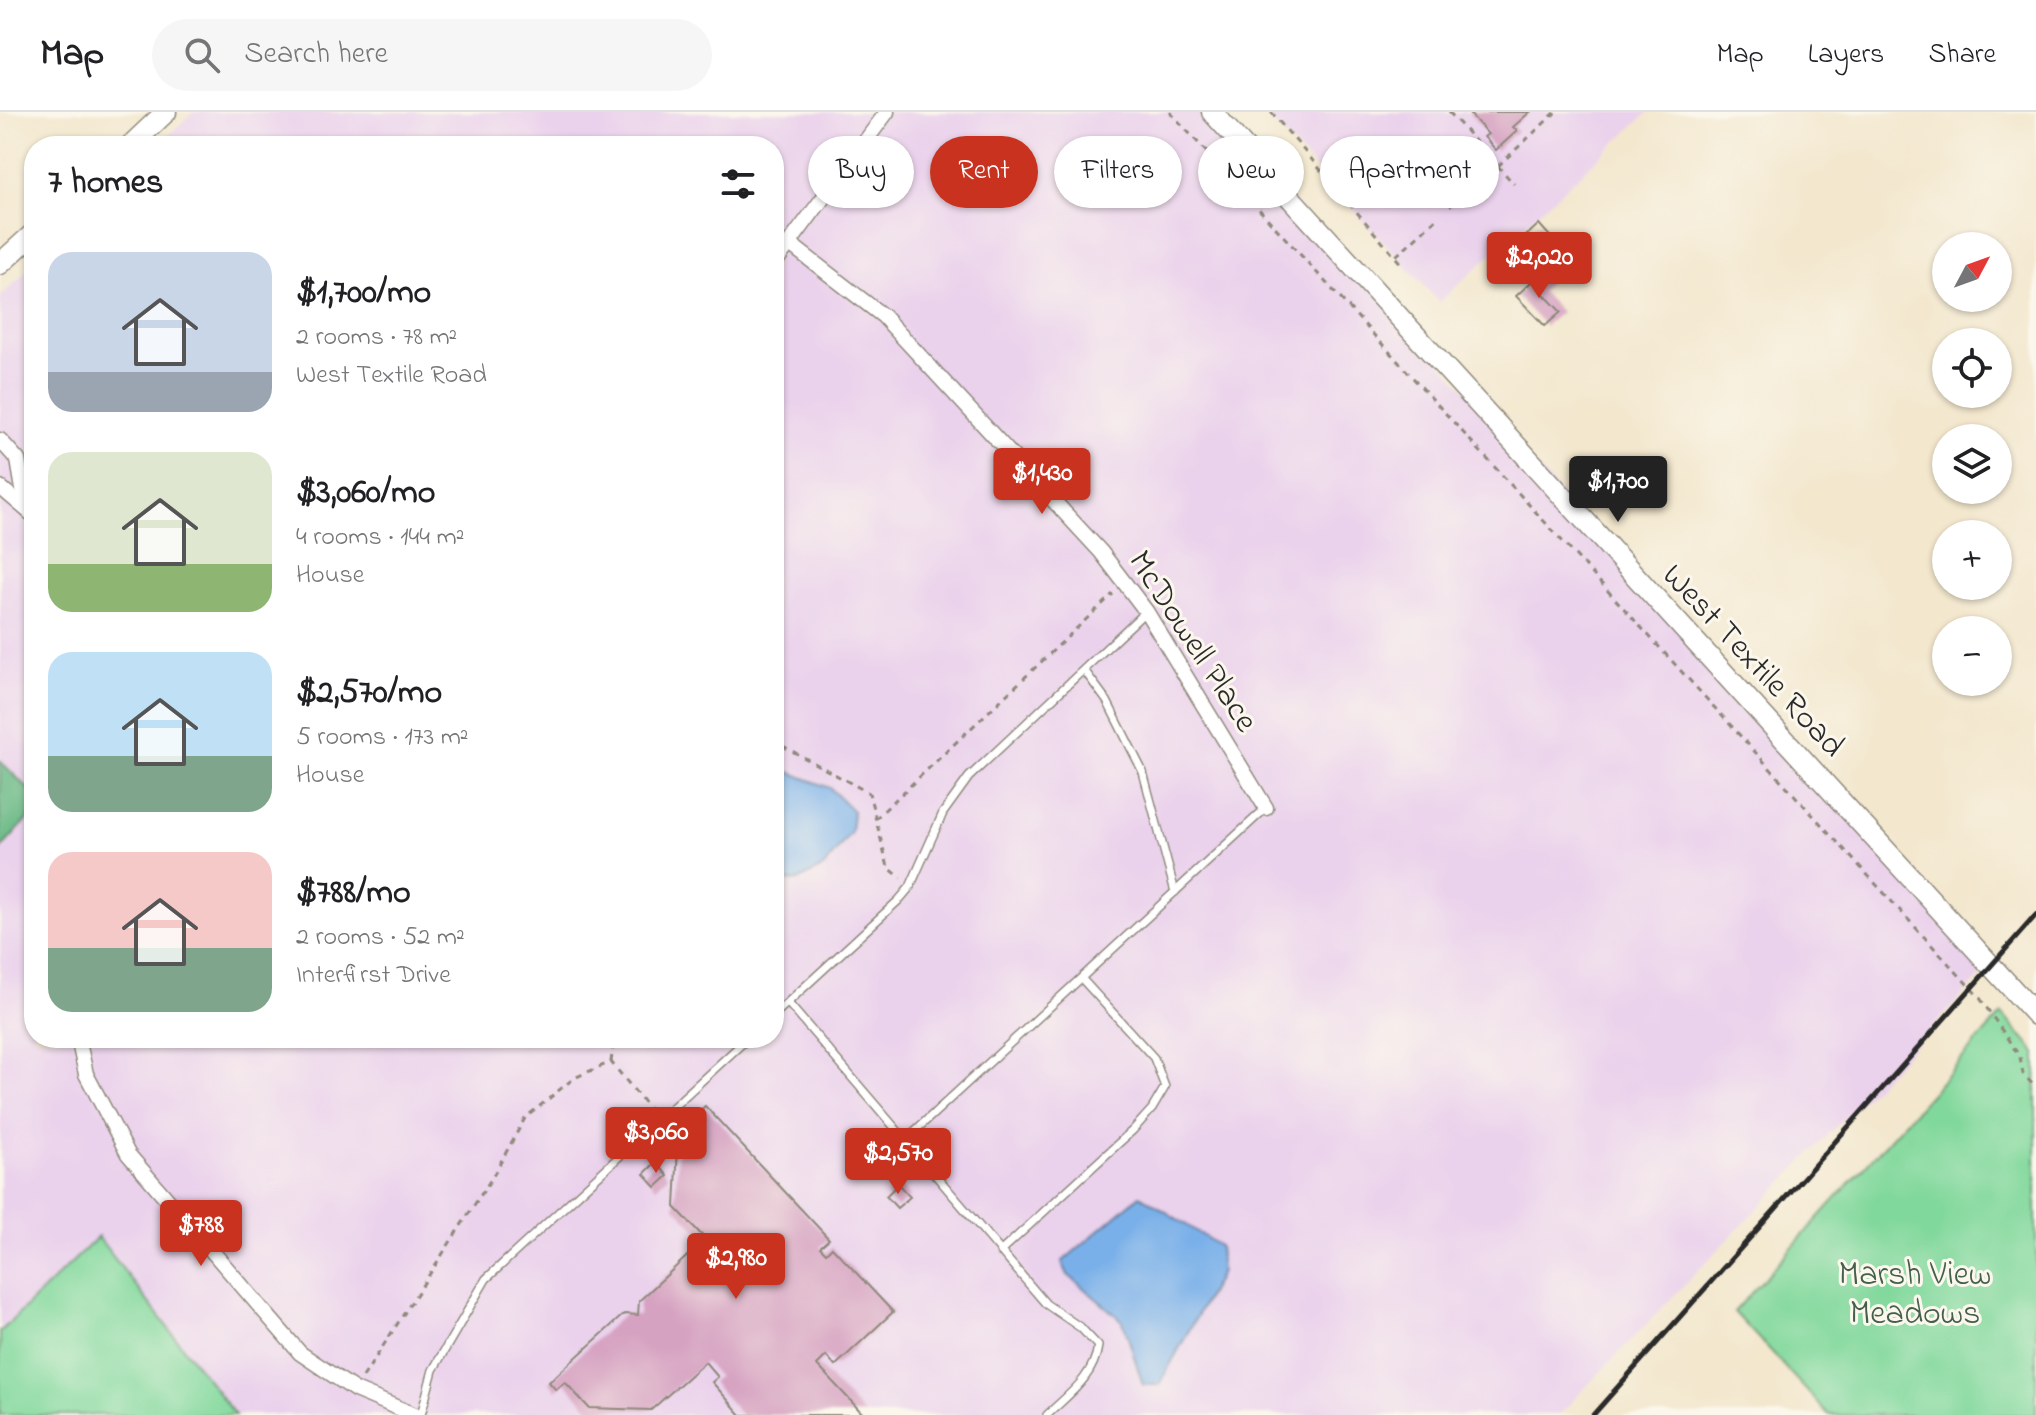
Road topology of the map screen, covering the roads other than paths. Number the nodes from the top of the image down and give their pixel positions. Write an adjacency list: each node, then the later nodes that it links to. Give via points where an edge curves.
1 (166, 112): 4 (main road)
2 (887, 112): 6 (street)
3 (1212, 112): 20 (main road, West Textile Road)
4 (141, 136)
5 (24, 242): 8 (main road)
6 (790, 244): 7 (street); 13 (street, McDowell Place, via 883,316 1101,552)
7 (784, 252)
8 (0, 264)
9 (0, 440): 10 (street, via 18,460)
10 (24, 486)
11 (0, 487): 12 (street)
12 (24, 507)
13 (1146, 611): 14 (lane); 15 (street, McDowell Place)
14 (1084, 670): 16 (lane, via 1107,701 1143,772); 18 (lane, via 969,777 943,813 910,887)
15 (1266, 808): 16 (lane)
16 (1175, 892): 17 (lane)
17 (1082, 979): 23 (lane); 24 (lane, via 1154,1058 1165,1087 1133,1130)
18 (788, 1003): 19 (lane); 23 (lane)
19 (784, 1006)
20 (2036, 1015)
21 (80, 1048): 25 (street, via 86,1074 128,1154 300,1353 355,1390)
22 (737, 1048): 25 (lane, via 486,1279 433,1370)
23 (905, 1140): 24 (lane)
24 (1000, 1252): 26 (lane, via 1046,1304 1098,1346 1088,1376)
25 (418, 1415)
26 (1047, 1415)

